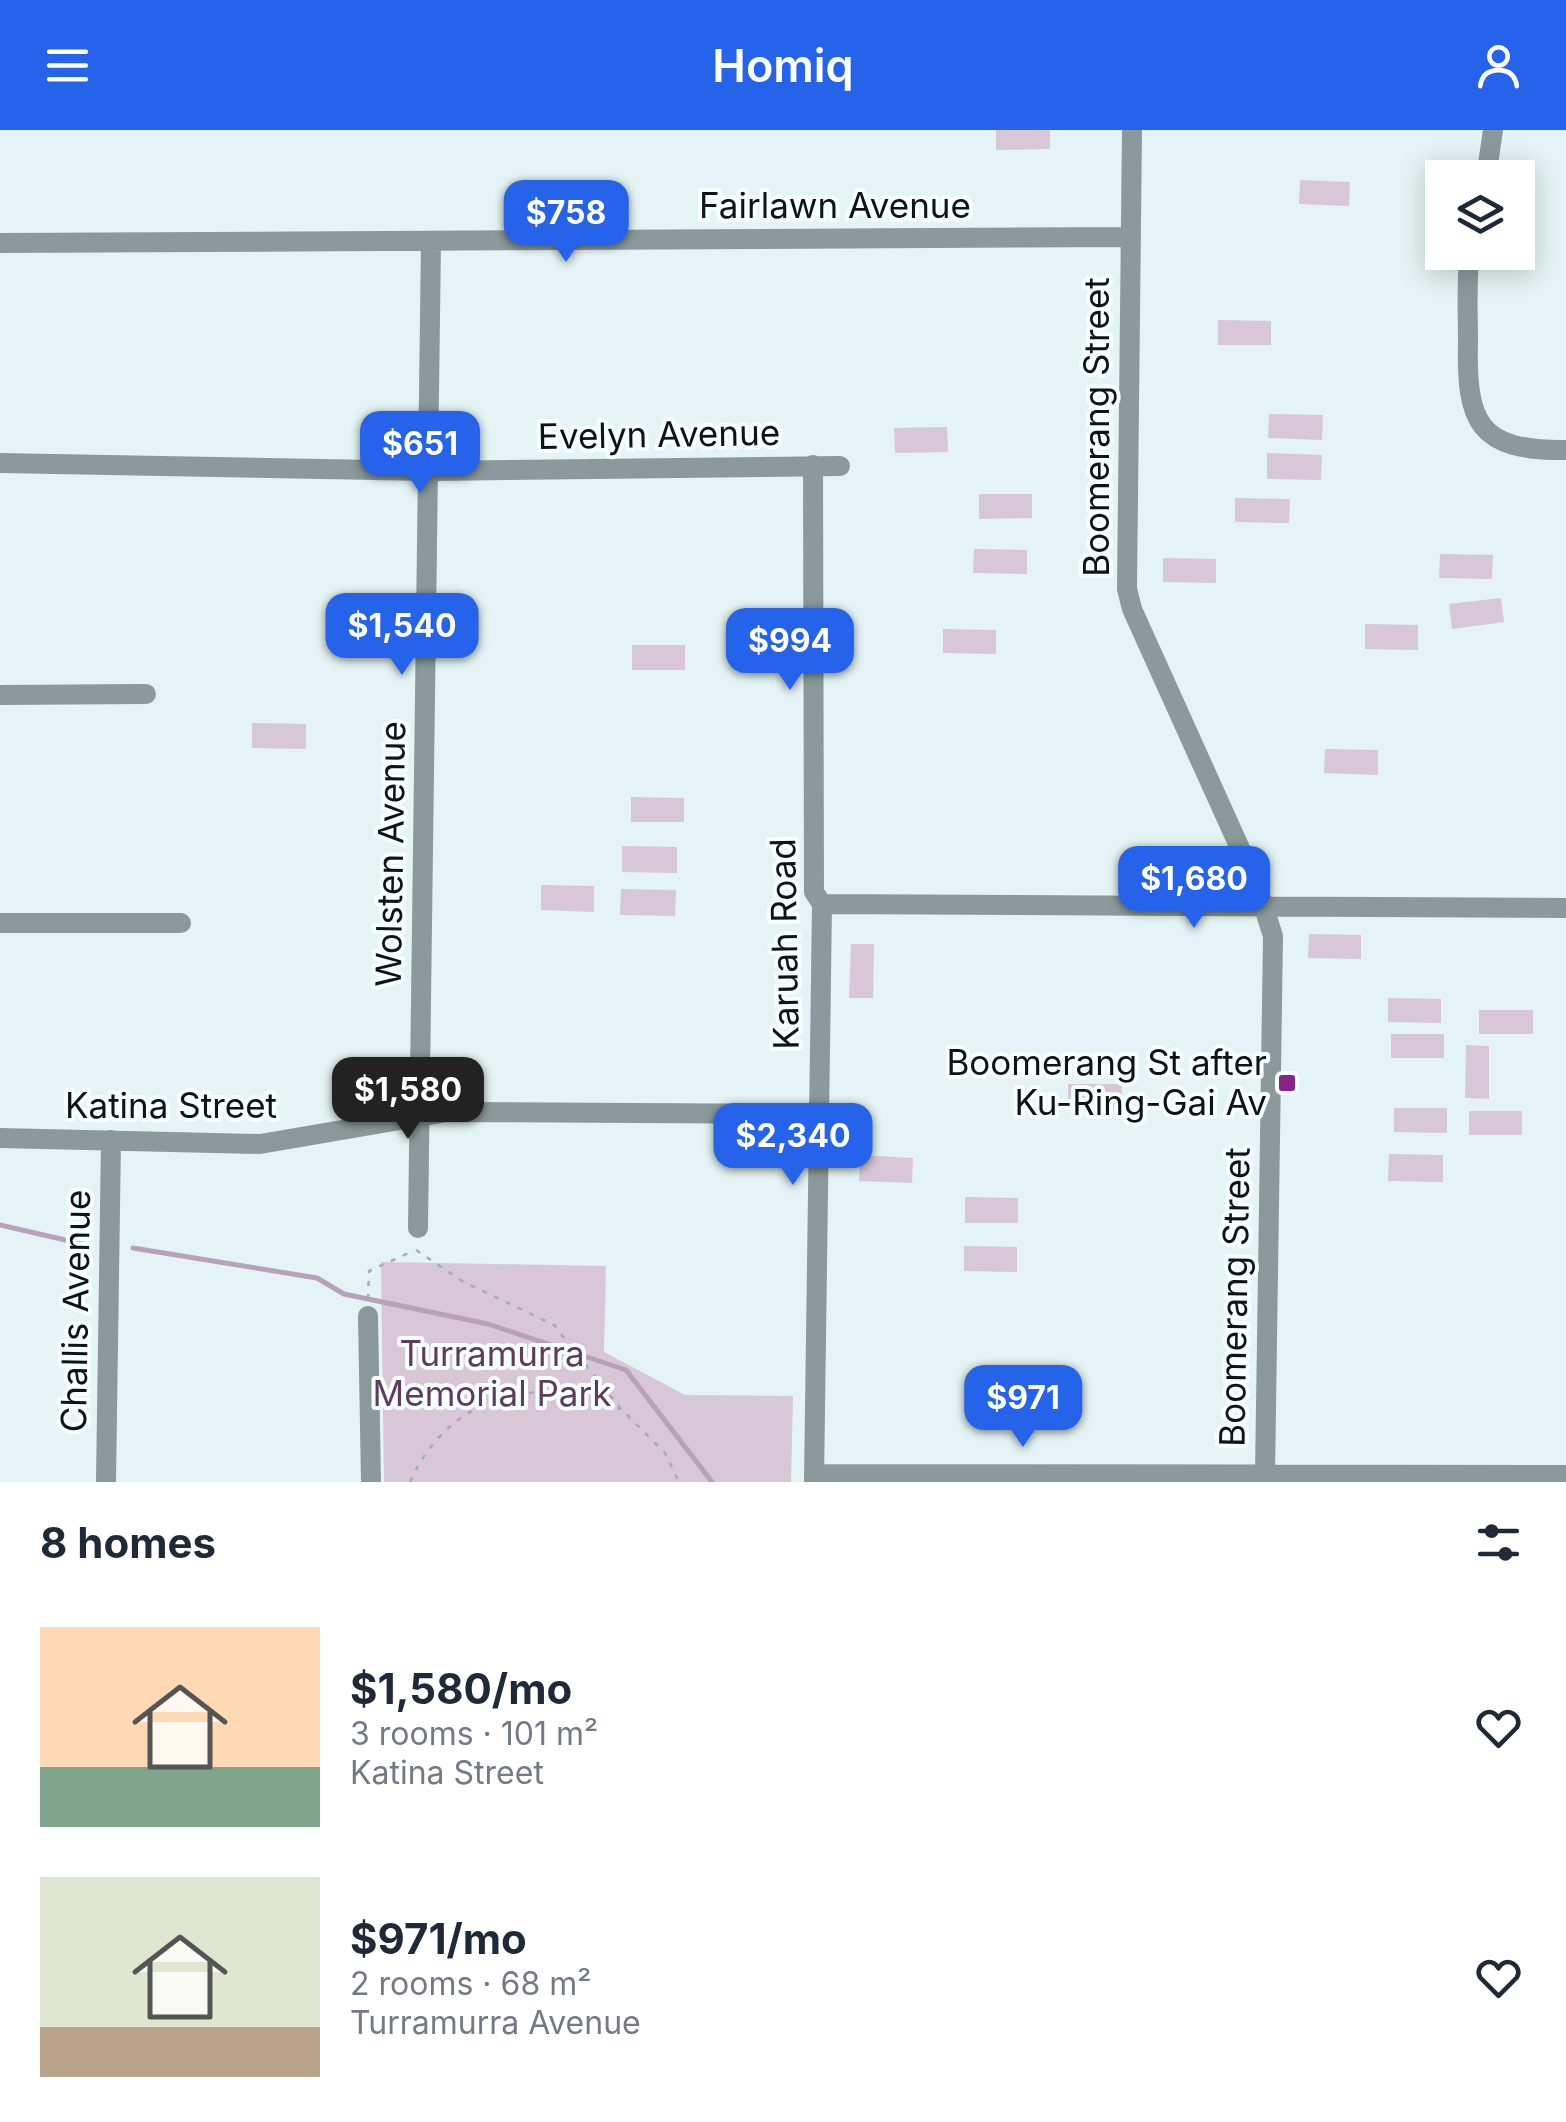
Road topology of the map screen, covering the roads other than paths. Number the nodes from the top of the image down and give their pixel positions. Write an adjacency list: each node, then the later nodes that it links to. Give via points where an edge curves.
1 (1132, 130): 4 (street, Boomerang Street)
2 (1493, 130): 3 (street)
3 (1489, 160)
4 (1131, 237): 5 (street, Fairlawn Avenue); 16 (street, Boomerang Street, via 1127,589)
5 (431, 241): 6 (street, Fairlawn Avenue); 12 (street, Wolsten Avenue)
6 (0, 243)
7 (1469, 270): 8 (street, via 1466,390 1472,414 1486,434 1508,444)
8 (1566, 450)
9 (0, 464): 12 (street, Evelyn Avenue)
10 (813, 466): 11 (street, Evelyn Avenue); 12 (street, Evelyn Avenue); 15 (street, Karuah Road, via 814,892)
11 (840, 466)
12 (430, 471): 21 (street, Wolsten Avenue)
13 (146, 694): 14 (street)
14 (0, 695)
15 (822, 904): 16 (street); 20 (street, Karuah Road)
16 (1265, 906): 17 (street); 26 (street, Boomerang Street, via 1273,936)
17 (1566, 908)
18 (181, 922): 19 (street)
19 (0, 923)
20 (819, 1114): 21 (street, Katina Street); 28 (street, Karuah Road)
21 (420, 1115): 23 (street, Katina Street, via 260,1144); 24 (street, Wolsten Avenue)
22 (0, 1138): 23 (street, Katina Street)
23 (111, 1140): 30 (street, Challis Avenue)
24 (418, 1228)
25 (368, 1310): 31 (street)
26 (1265, 1475): 27 (street); 29 (street)
27 (1566, 1475)
28 (814, 1478): 29 (street)
29 (1232, 1479)
30 (106, 1482)
31 (371, 1482)

